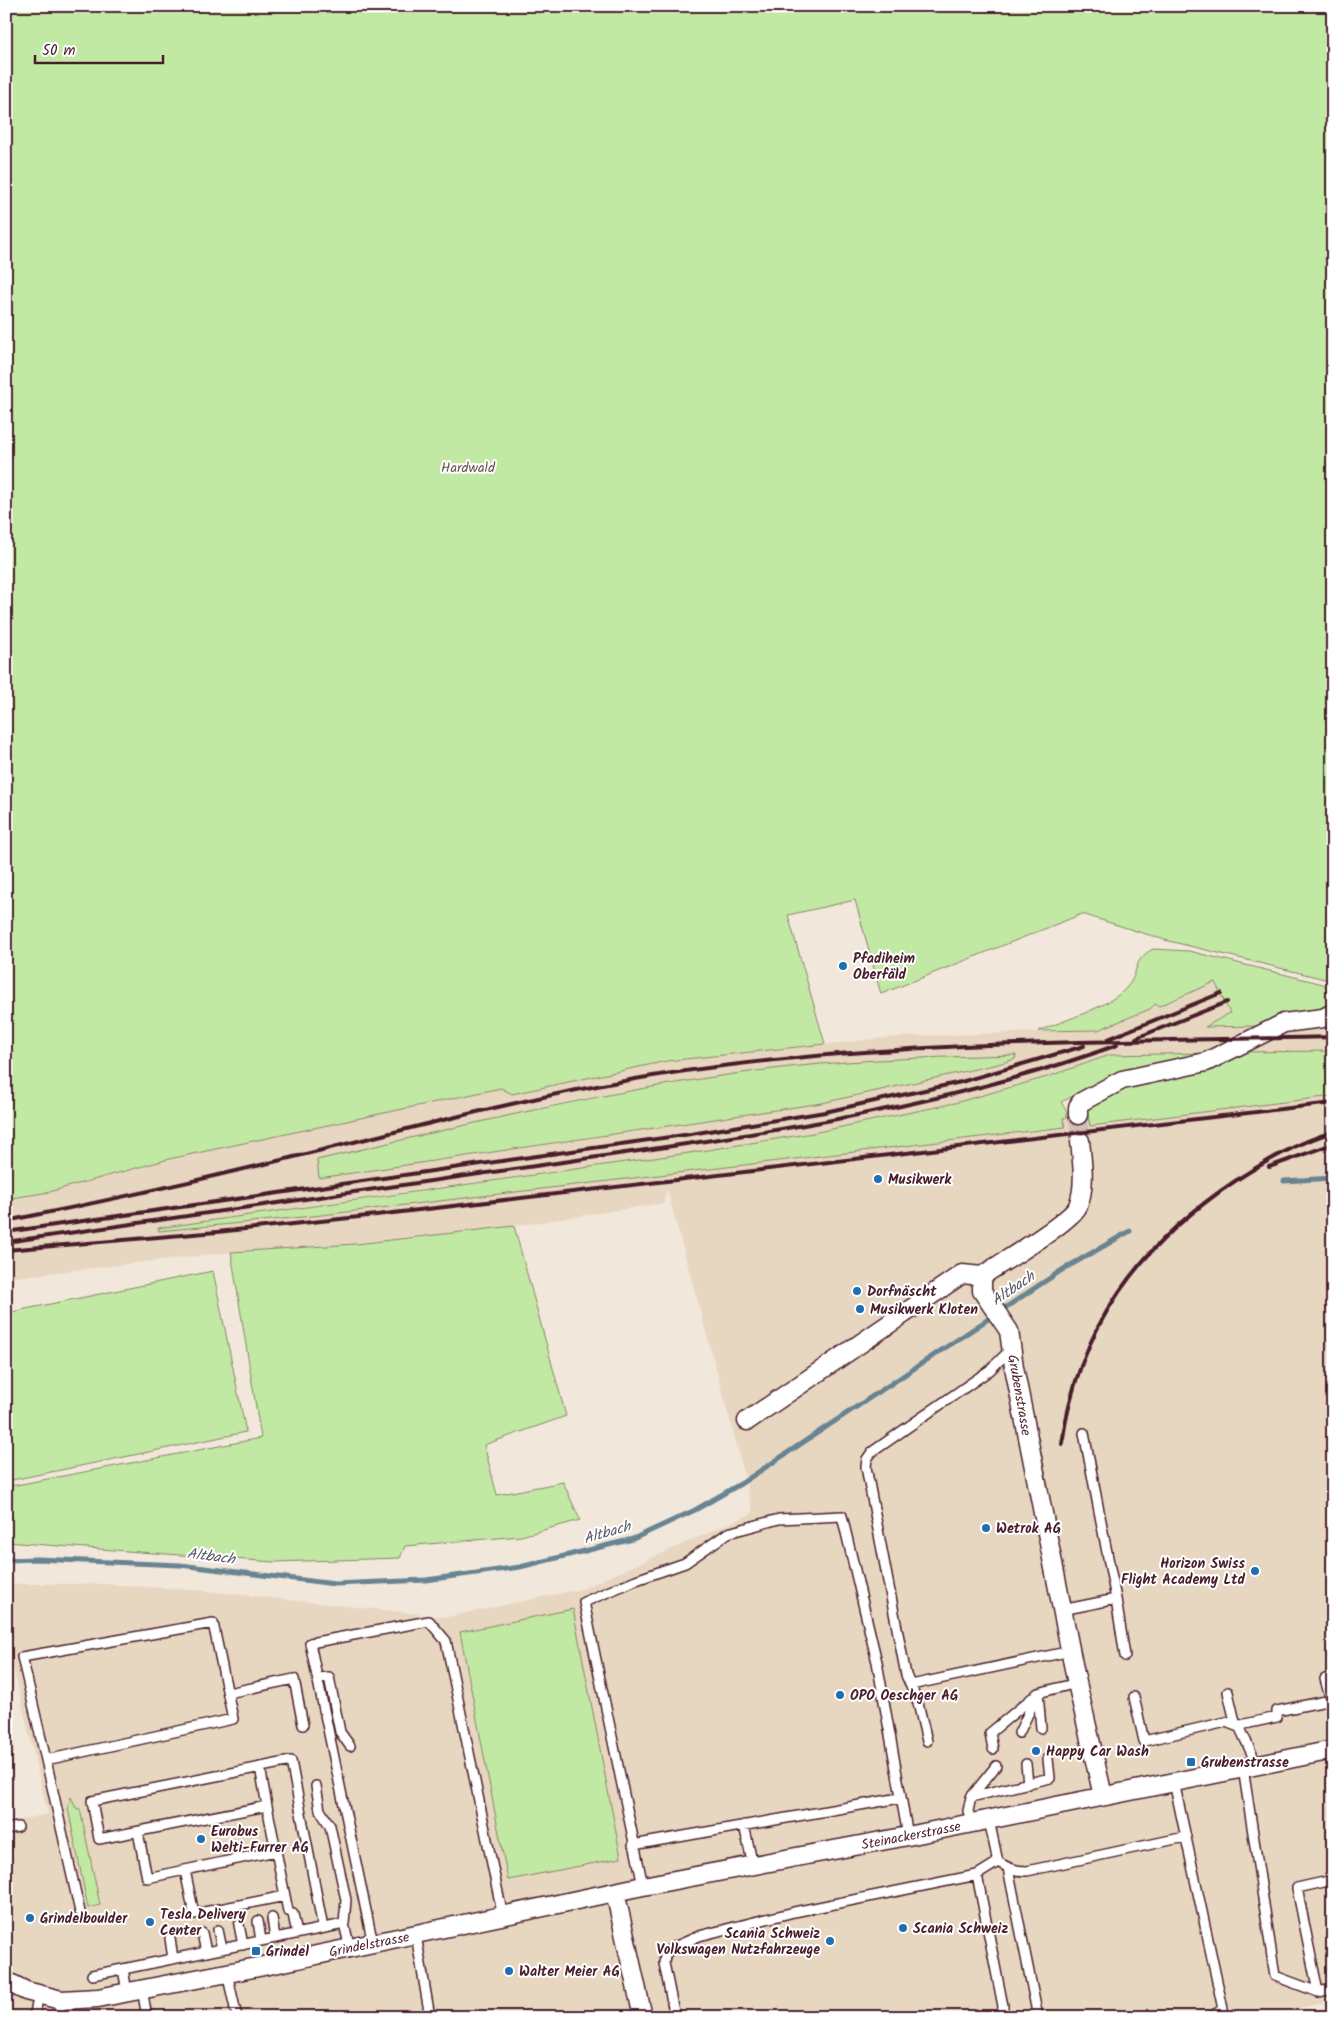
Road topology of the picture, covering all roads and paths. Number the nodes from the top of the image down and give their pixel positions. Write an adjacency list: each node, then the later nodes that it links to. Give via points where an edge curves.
1 (1333, 1013): 2 (street, via 1323,1018 1284,1023 1206,1062 1113,1084 1081,1102)
2 (1078, 1115)
3 (1080, 1140): 4 (street, via 1082,1182 1074,1213)
4 (982, 1276): 5 (street, Grubenstrasse, via 982,1291 1009,1331); 6 (street, via 962,1274)
5 (1012, 1349): 9 (street, Grubenstrasse); 15 (lane, via 990,1370 872,1452 867,1459 904,1665)
6 (747, 1421)
7 (1084, 1433): 8 (lane)
8 (1116, 1598): 9 (lane); 11 (lane)
9 (1062, 1610): 10 (street, Grubenstrasse)
10 (1071, 1651): 14 (street, Grubenstrasse); 15 (lane)
11 (1125, 1656)
12 (1333, 1677): 20 (lane, via 1325,1679)
13 (318, 1678): 26 (lane, via 329,1676 340,1732); 61 (lane, via 310,1643 429,1621 446,1641); 74 (lane)
14 (1078, 1683): 18 (lane); 38 (street, Grubenstrasse)
15 (911, 1686): 25 (lane)
16 (1228, 1692): 22 (lane)
17 (228, 1693): 21 (lane, via 294,1679); 30 (lane, via 233,1719); 30 (lane, via 213,1624 22,1657)
18 (1038, 1693): 23 (lane); 24 (lane); 27 (lane, via 990,1733)
19 (1134, 1697): 22 (lane, via 1144,1740 1226,1722)
20 (1332, 1704): 22 (lane, via 1276,1711 1277,1717)
21 (303, 1725)
22 (1238, 1726): 34 (lane, via 1252,1754)
23 (1041, 1728)
24 (1019, 1733)
25 (927, 1741)
26 (350, 1746)
27 (993, 1748)
28 (1333, 1750): 34 (street, Steinackerstrasse)
29 (1048, 1759): 36 (lane, via 1050,1778)
30 (46, 1760): 60 (lane)
31 (1026, 1764): 36 (lane)
32 (996, 1766): 39 (lane)
33 (260, 1767): 41 (lane); 46 (lane, via 92,1800 99,1839); 66 (lane, via 291,1761)
34 (1248, 1767): 35 (street, Steinackerstrasse); 86 (lane, via 1243,1781 1275,1976)
35 (1174, 1782): 38 (street, Steinackerstrasse); 48 (lane)
36 (1028, 1784): 39 (lane)
37 (316, 1786): 64 (lane, via 320,1810 330,1826 346,1900)
38 (1103, 1796): 42 (street, Steinackerstrasse)
39 (971, 1797): 42 (lane, via 968,1811)
40 (900, 1798): 43 (lane); 47 (lane); 49 (lane, via 877,1662 842,1516 779,1519 728,1533 685,1563 584,1602)
41 (267, 1806): 46 (lane); 50 (lane)
42 (980, 1821): 47 (street, Steinackerstrasse); 51 (lane)
43 (744, 1825): 49 (lane); 52 (lane)
44 (18, 1827): 45 (lane)
45 (6, 1829)
46 (138, 1832): 54 (lane, via 146,1878)
47 (908, 1836): 52 (street, Steinackerstrasse)
48 (1185, 1838): 53 (lane, via 1027,1871); 97 (lane, via 1222,2009)
49 (633, 1845): 57 (lane)
50 (276, 1851): 54 (lane); 59 (lane)
51 (998, 1862): 53 (lane); 55 (lane)
52 (753, 1866): 57 (street, Steinackerstrasse)
53 (1008, 1868): 96 (lane)
54 (185, 1870): 59 (lane, via 194,1914)
55 (977, 1875): 94 (lane, via 794,1912 684,1941 668,1951 664,1959); 95 (lane, via 1003,2006)
56 (1333, 1880): 86 (lane, via 1297,1888)
57 (642, 1886): 58 (street, Steinackerstrasse)
58 (615, 1892): 61 (street, Grindelstrasse); 93 (street)
59 (285, 1896): 69 (lane)
60 (80, 1912)
61 (503, 1917): 70 (street, Grindelstrasse)
62 (272, 1918): 72 (lane)
63 (258, 1921): 73 (lane)
64 (344, 1924): 66 (lane); 76 (lane)
65 (239, 1926): 75 (lane)
66 (323, 1928): 69 (lane)
67 (218, 1930): 77 (lane)
68 (202, 1933): 78 (lane)
69 (297, 1934): 72 (lane)
70 (416, 1935): 74 (street, Grindelstrasse); 92 (lane)
71 (170, 1938): 79 (lane)
72 (276, 1938): 73 (lane)
73 (261, 1941): 75 (lane)
74 (373, 1944): 76 (street, Grindelstrasse)
75 (243, 1945): 77 (lane)
76 (350, 1948): 81 (street, Grindelstrasse)
77 (222, 1949): 78 (lane)
78 (206, 1952): 79 (lane)
79 (172, 1959): 80 (lane)
80 (123, 1969): 82 (lane); 85 (lane)
81 (227, 1973): 85 (street, Grindelstrasse); 91 (lane)
82 (92, 1975)
83 (6, 1981): 87 (street, Grindelstrasse)
84 (1333, 1988): 86 (lane)
85 (134, 1991): 88 (street, Grindelstrasse); 90 (lane)
86 (1318, 1992)
87 (39, 1995): 88 (street, Grindelstrasse); 89 (lane)
88 (60, 2008)
89 (34, 2017)
90 (148, 2017)
91 (237, 2017)
92 (430, 2017)
93 (643, 2017)
94 (675, 2017)
95 (1002, 2017)
96 (1038, 2017)
97 (1211, 2017)

